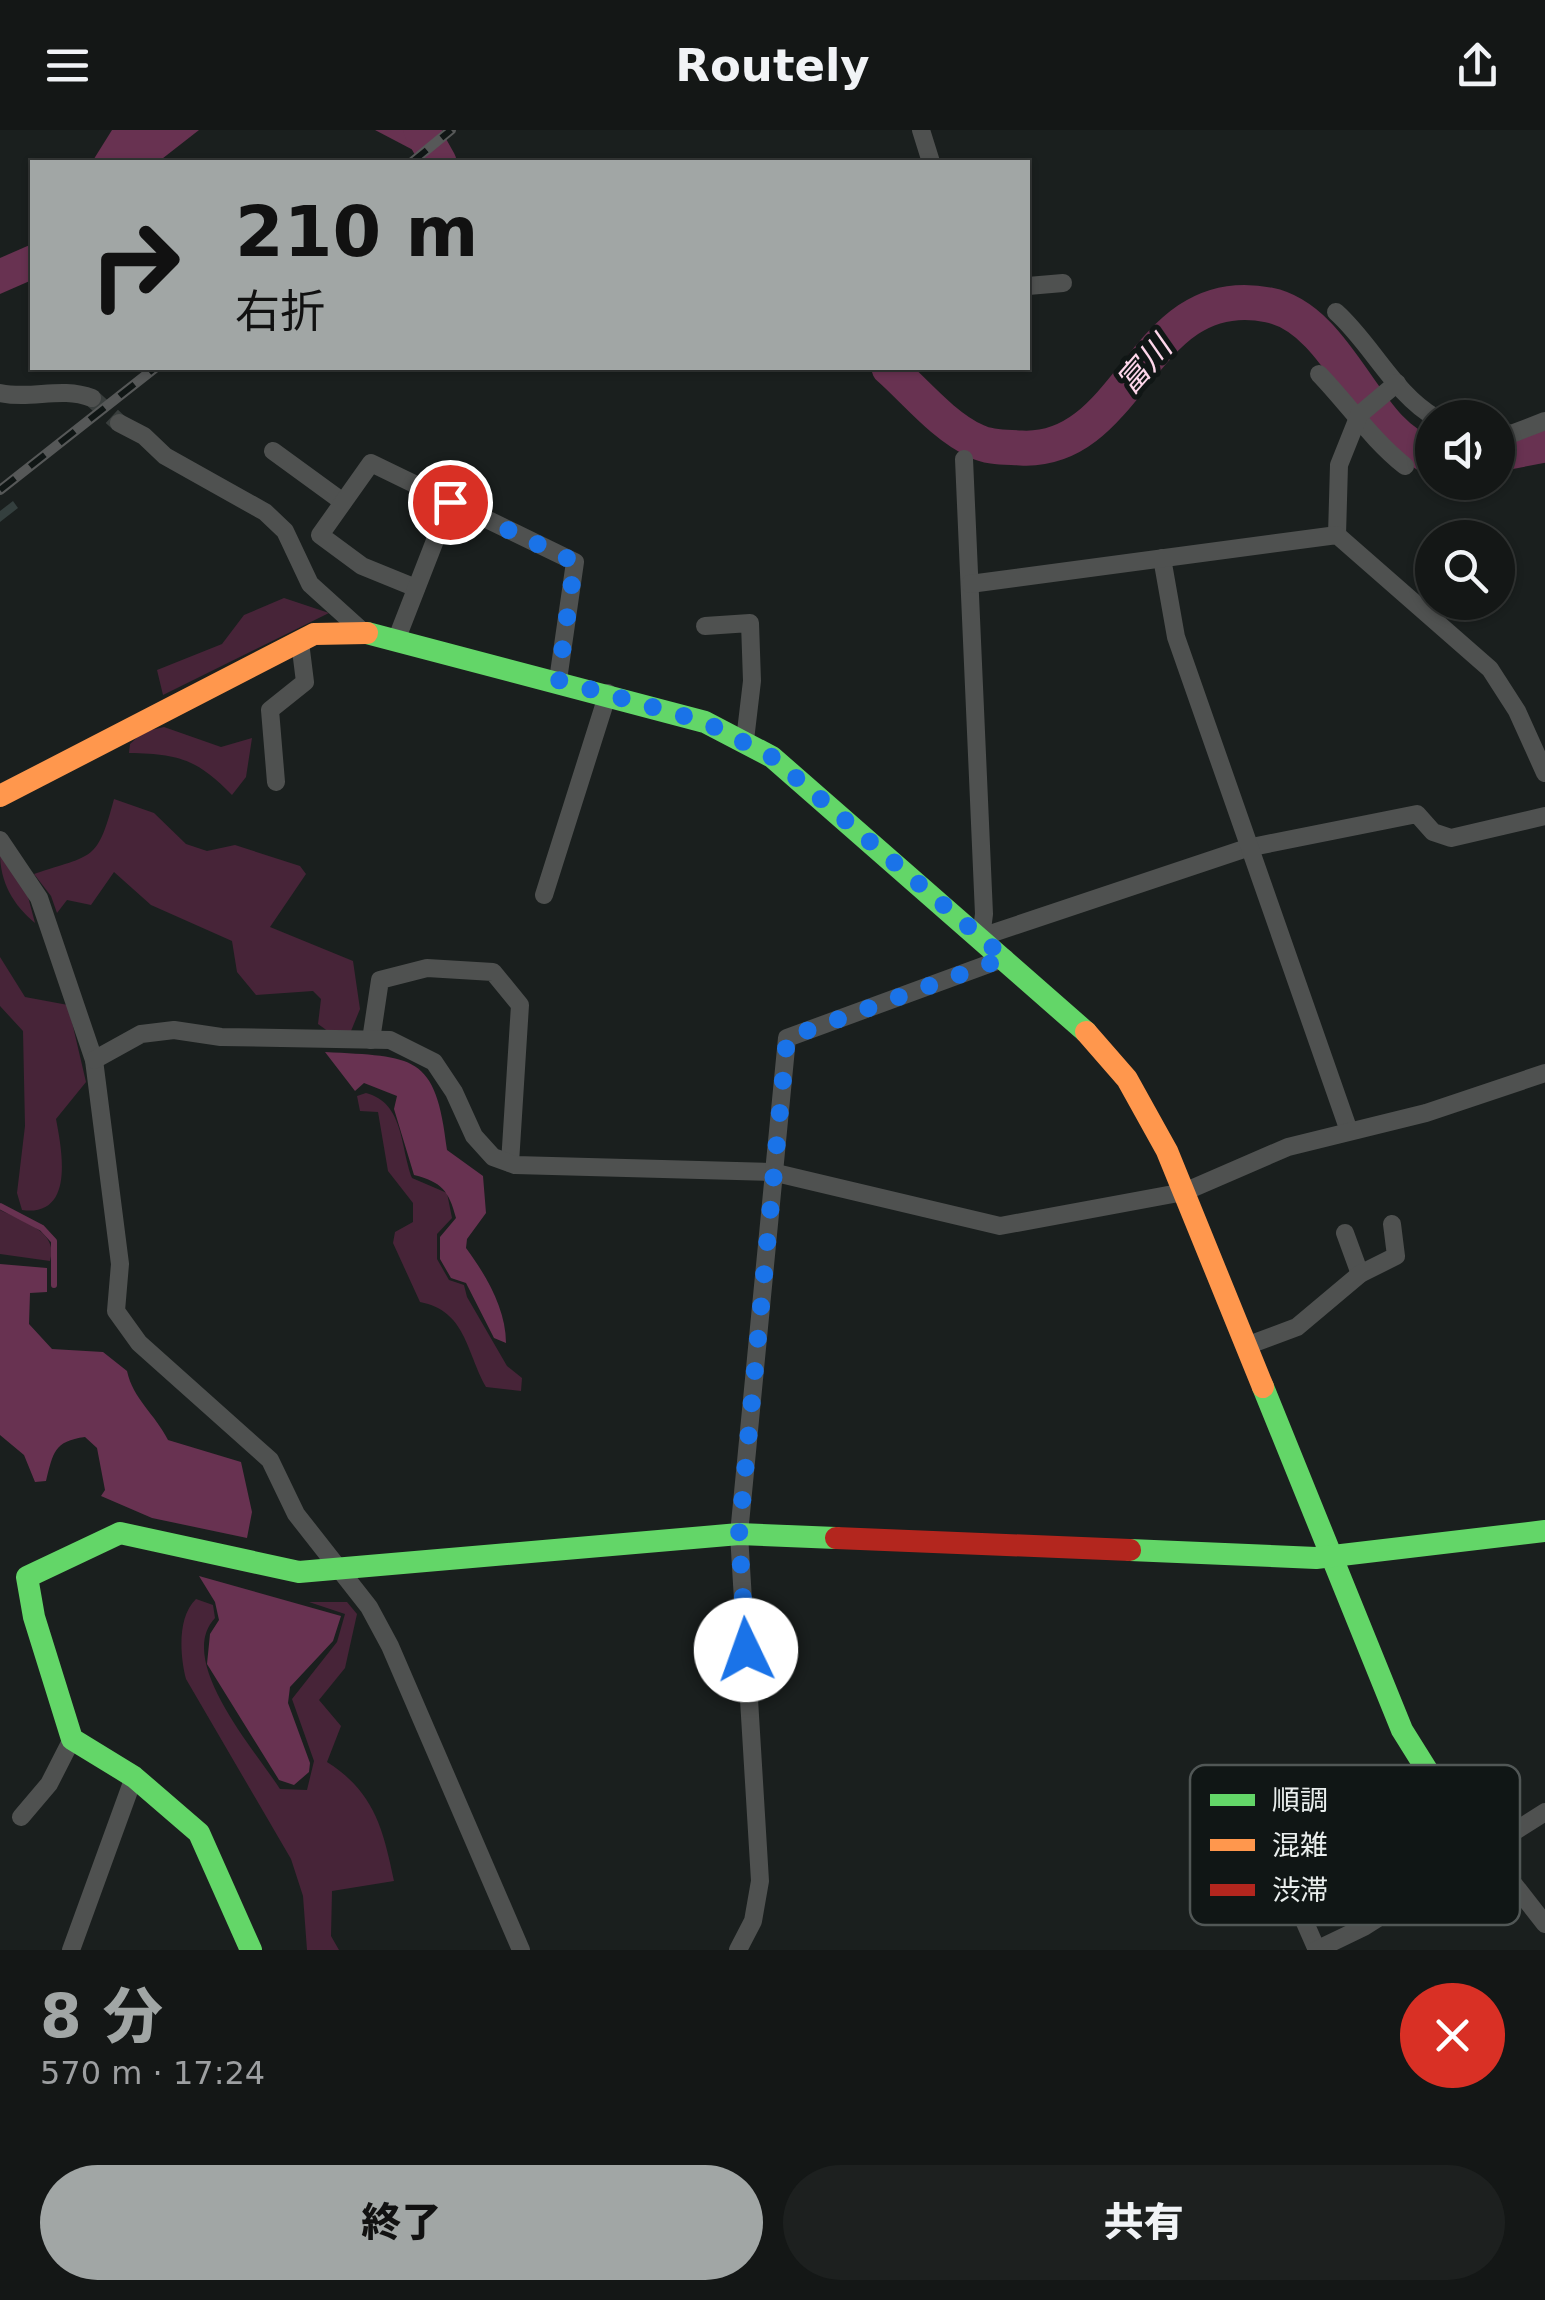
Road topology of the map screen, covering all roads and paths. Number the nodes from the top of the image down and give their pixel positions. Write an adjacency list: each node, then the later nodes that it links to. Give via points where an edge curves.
1 (922, 130): 2 (street)
2 (930, 160)
3 (1063, 283): 4 (street)
4 (1030, 286)
5 (1336, 312): 7 (street)
6 (1318, 374): 11 (street)
7 (1395, 384): 10 (street); 11 (street)
8 (0, 393): 9 (street, via 31,397 64,390)
9 (92, 398)
10 (1415, 401)
11 (1361, 414): 17 (street, via 1382,448); 20 (street, via 1340,465)
12 (1545, 421): 14 (street)
13 (119, 422): 25 (street, via 265,512 285,531 310,584)
14 (1515, 433)
15 (273, 451): 18 (street)
16 (964, 458): 22 (street)
17 (1405, 466)
18 (343, 502): 19 (street, via 370,463); 23 (street, via 320,534 362,566)
19 (450, 502): 23 (street); 28 (street, via 575,562)
20 (1337, 535): 21 (street); 31 (street, via 1490,669)
21 (1162, 558): 22 (street); 36 (street, via 1176,636)
22 (970, 584): 38 (street)
23 (416, 588): 26 (street)
24 (705, 626): 30 (street, via 750,623)
25 (362, 631): 26 (street); 27 (street, via 314,634)
26 (397, 638): 28 (street)
27 (300, 642): 32 (street, via 305,682 270,710); 33 (street)
28 (558, 680): 29 (street)
29 (608, 693): 30 (street); 37 (street)
30 (745, 740): 38 (street, via 803,781)
31 (1545, 773)
32 (276, 782)
33 (0, 796)
34 (1545, 816): 36 (street, via 1451,838 1433,832 1418,814)
35 (0, 840): 41 (street, via 40,898)
36 (1247, 848): 38 (street); 43 (street)
37 (544, 895)
38 (981, 937): 39 (street)
39 (1005, 958): 45 (street, via 787,1038); 46 (street, via 1127,1079)
40 (371, 1040): 41 (street, via 174,1030 140,1034); 44 (street, via 390,1040 434,1062 474,1136); 44 (street, via 380,980 427,968 492,972 520,1005)
41 (94, 1060): 54 (street, via 120,1264 116,1311 139,1343 270,1460 296,1514)
42 (1545, 1073): 43 (street)
43 (1349, 1131): 46 (street, via 1288,1147)
44 (510, 1163): 45 (street)
45 (772, 1172): 46 (street, via 1000,1226); 52 (street)
46 (1184, 1192): 50 (street)
47 (1392, 1224): 49 (street, via 1396,1256)
48 (1345, 1233): 49 (street)
49 (1360, 1274): 50 (street, via 1297,1327)
50 (1246, 1346): 53 (street)
51 (1545, 1531): 53 (street)
52 (739, 1534): 53 (street); 54 (street); 68 (street, via 760,1881 753,1922)
53 (1331, 1555): 56 (street, via 1402,1730)
54 (339, 1571): 55 (street, via 299,1572 120,1533 28,1577); 67 (street, via 390,1646)
55 (72, 1739): 57 (street); 59 (street)
56 (1424, 1765)
57 (134, 1777): 65 (street); 66 (street, via 199,1833)
58 (1545, 1812): 60 (street)
59 (21, 1817)
60 (1520, 1828)
61 (1520, 1892): 62 (street)
62 (1545, 1924)
63 (1306, 1925): 69 (street)
64 (1367, 1925): 69 (street)
65 (71, 1950)
66 (250, 1950)
67 (521, 1950)
68 (738, 1950)
69 (1317, 1950)

